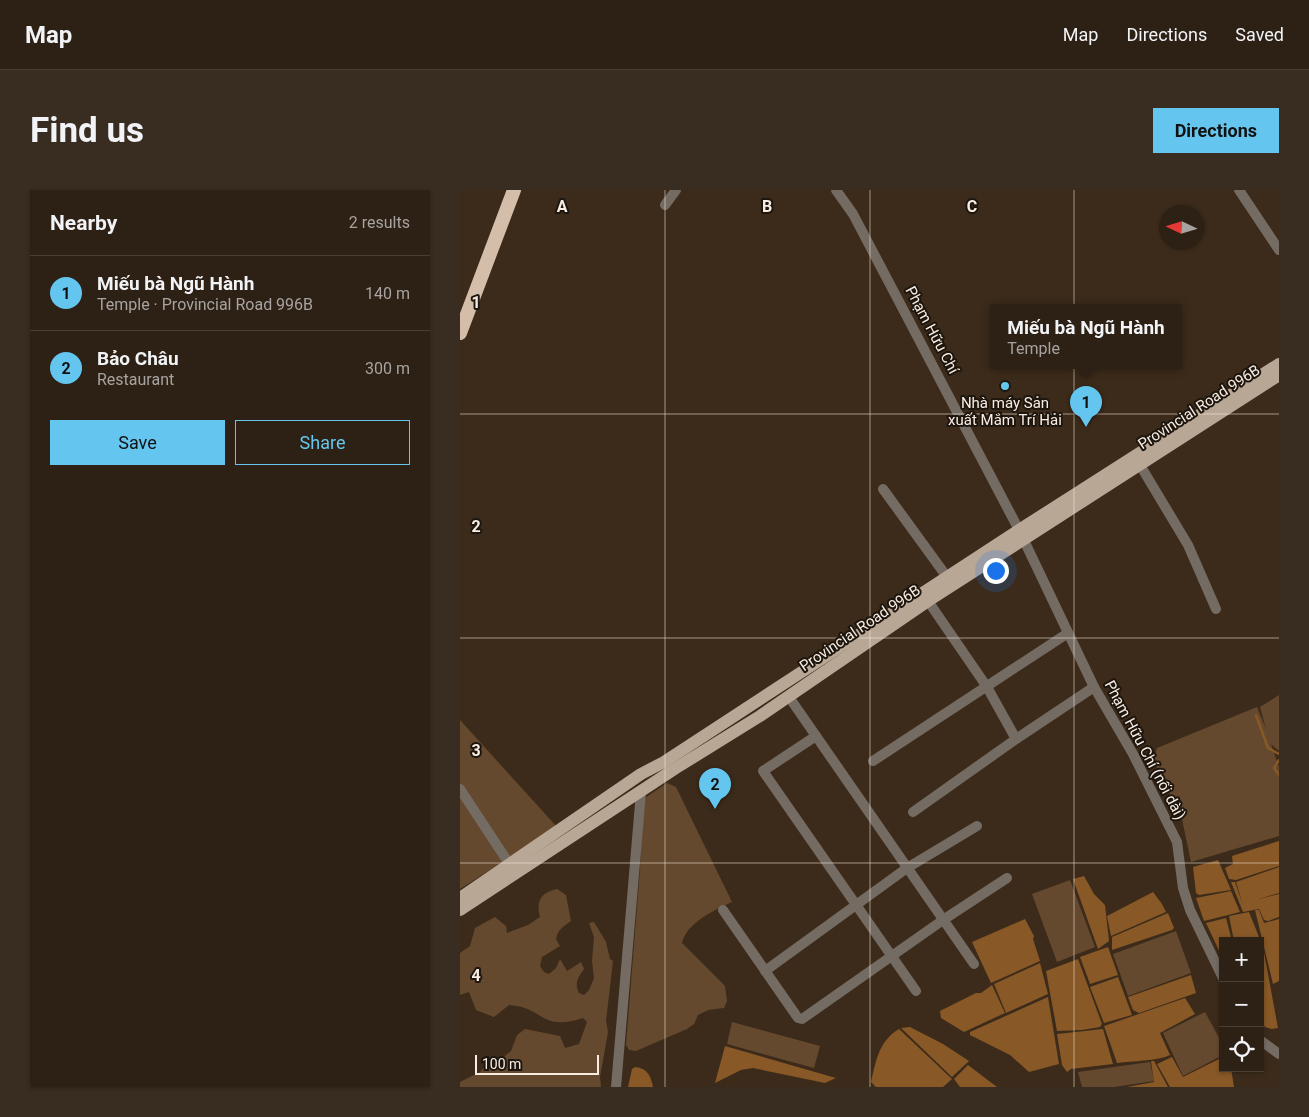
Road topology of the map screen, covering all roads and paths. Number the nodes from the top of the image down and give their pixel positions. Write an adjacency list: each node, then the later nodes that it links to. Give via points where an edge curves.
1 (514, 190): 7 (highway)
2 (676, 190): 5 (street)
3 (836, 190): 12 (street, Phạm Hữu Chí, via 871,247)
4 (1238, 190): 6 (street)
5 (665, 205)
6 (1279, 250)
7 (460, 333)
8 (1279, 364): 12 (main road, Provincial Road 996B)
9 (1279, 375): 10 (main road, Provincial Road 996B)
10 (1140, 465): 12 (main road, Provincial Road 996B); 15 (street, via 1188,545)
11 (883, 489): 13 (street)
12 (1021, 535): 13 (main road, Provincial Road 996B); 14 (main road, Provincial Road 996B); 16 (street, Phạm Hữu Chí (nối dài))
13 (948, 577): 23 (main road, Provincial Road 996B)
14 (928, 601): 17 (street); 19 (main road, Provincial Road 996B)
15 (1216, 609)
16 (1068, 633): 17 (street); 18 (street, Phạm Hữu Chí (nối dài))
17 (987, 687): 21 (street); 22 (street)
18 (1094, 687): 21 (street); 39 (street, Phạm Hữu Chí (nối dài), via 1133,754 1177,842 1183,888 1190,910)
19 (789, 697): 20 (street); 23 (main road, Provincial Road 996B)
20 (816, 736): 30 (street); 33 (street, via 763,771)
21 (1016, 739): 27 (street)
22 (873, 761)
23 (668, 766): 25 (main road, Provincial Road 996B); 29 (main road, Provincial Road 996B, via 641,774)
24 (460, 789): 26 (street)
25 (640, 792): 34 (main road, Provincial Road 996B); 44 (street)
26 (464, 803): 29 (street)
27 (913, 812)
28 (976, 826): 30 (street)
29 (510, 865): 32 (main road, Provincial Road 996B)
30 (907, 868): 33 (street); 36 (street)
31 (1007, 878): 36 (street)
32 (460, 898)
33 (856, 905): 37 (street); 40 (street)
34 (460, 910)
35 (723, 910): 40 (street)
36 (943, 920): 37 (street); 38 (street)
37 (892, 957): 40 (street, via 802,1019 798,1018); 41 (street)
38 (974, 964)
39 (1219, 970)
40 (765, 971)
41 (916, 991)
42 (1264, 1043): 43 (street)
43 (1279, 1054)
44 (616, 1087)

